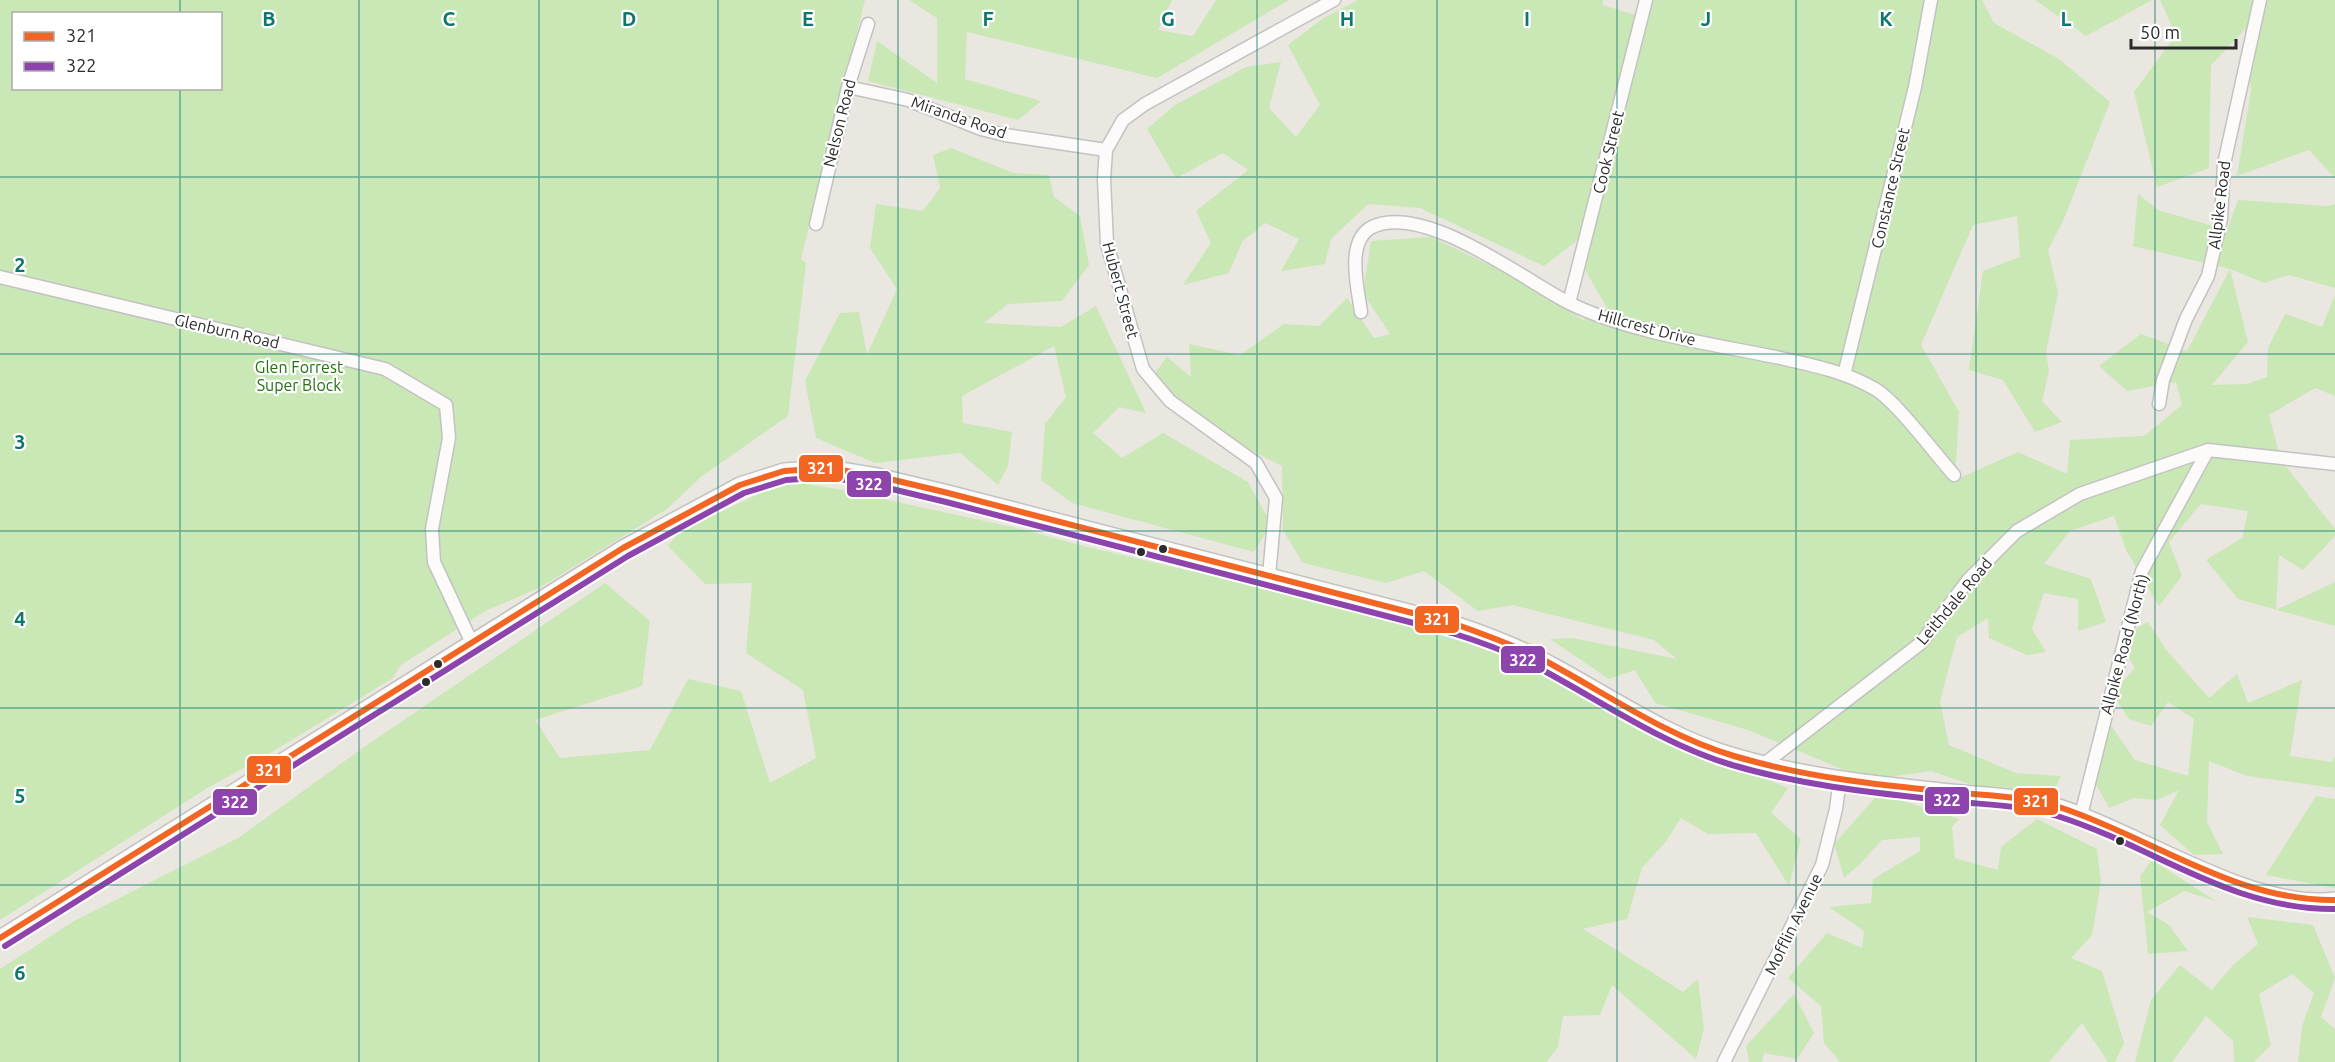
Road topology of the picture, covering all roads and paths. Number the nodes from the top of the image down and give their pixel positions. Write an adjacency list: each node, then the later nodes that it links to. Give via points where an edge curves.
1 (1334, 0): 7 (street, Hubert Street, via 1145,104 1123,120)
2 (1646, 0): 10 (street, Cook Street)
3 (1931, 0): 12 (street, Constance Street, via 1915,87)
4 (2260, 0): 13 (street, Allpike Road, via 2224,164 2221,219 2208,276 2186,319 2163,380)
5 (868, 24): 6 (street, Nelson Road)
6 (848, 87): 7 (street, Miranda Road, via 909,100 997,133); 8 (street, Nelson Road)
7 (1106, 150): 17 (street, Hubert Street, via 1107,244 1143,369 1170,402 1256,463 1276,498)
8 (816, 224)
9 (0, 278): 18 (street, Glenburn Road, via 385,369 446,405 449,438 432,529 434,562)
10 (1569, 303): 11 (street, Hillcrest Drive, via 1447,234 1393,221 1370,228 1358,246 1356,273); 12 (street, Hillcrest Drive, via 1617,322)
11 (1361, 312)
12 (1844, 375): 16 (street, Hillcrest Drive, via 1877,390)
13 (2159, 404)
14 (2208, 450): 15 (street, Leithdale Road); 19 (street, Leithdale Road, via 2080,494 2017,531 1968,580 1921,643); 21 (street, Allpike Road (North), via 2142,571)
15 (2335, 464)
16 (1954, 475)
17 (1269, 576): 18 (street, via 877,476 828,468 784,471 741,484 633,543); 19 (street, via 1480,633 1550,663 1696,742)
18 (472, 643): 23 (street)
19 (1764, 764): 20 (street)
20 (1840, 779): 21 (street, via 2034,801); 24 (street, Mofflin Avenue, via 1822,865)
21 (2081, 815): 22 (street, via 2248,888 2301,900)
22 (2335, 900)
23 (0, 938)
24 (1724, 1062)

